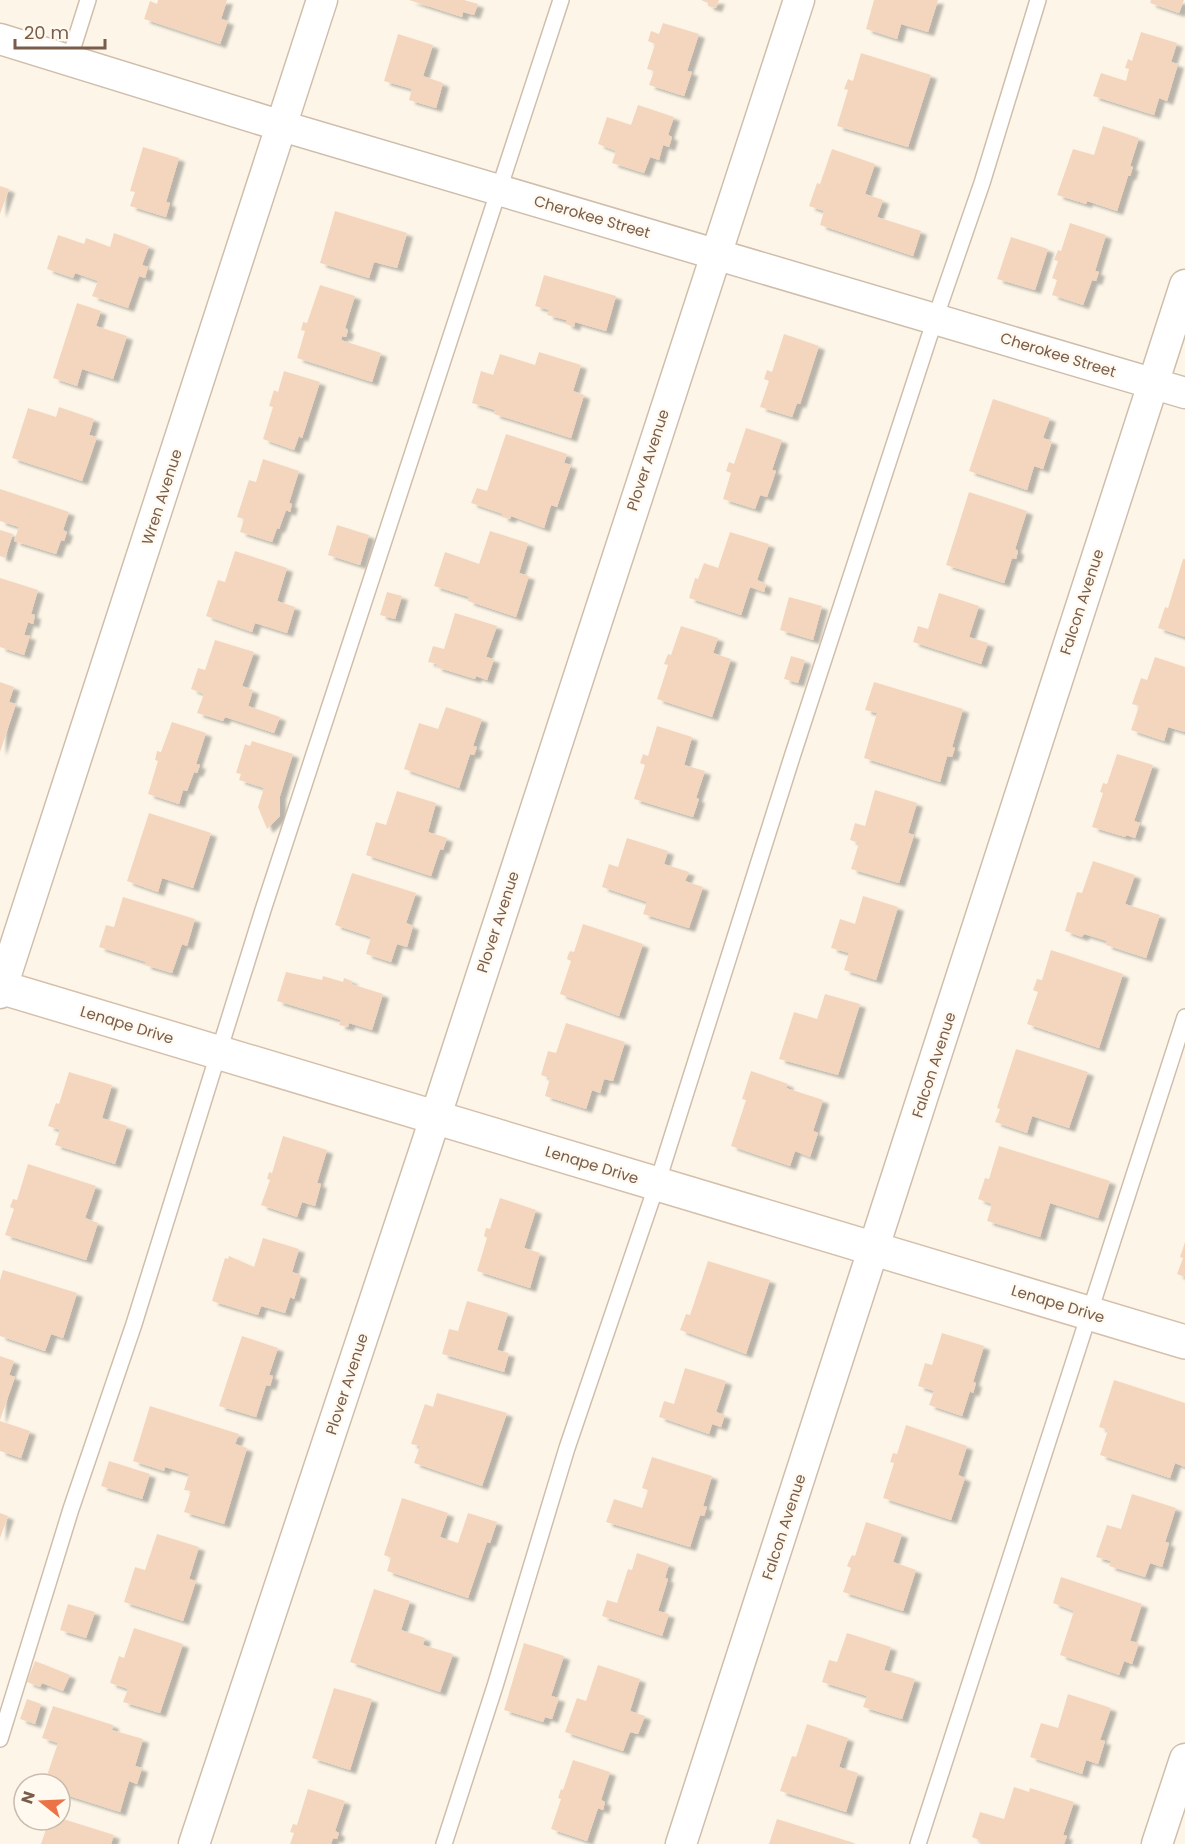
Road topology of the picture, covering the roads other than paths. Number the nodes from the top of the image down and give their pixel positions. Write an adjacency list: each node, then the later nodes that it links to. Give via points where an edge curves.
1 (88, 0): 7 (lane)
2 (322, 0): 8 (street, Wren Avenue)
3 (561, 0): 9 (lane)
4 (799, 0): 10 (street, Plover Avenue)
5 (1038, 0): 12 (lane)
6 (0, 39): 7 (street, Cherokee Street)
7 (69, 60): 8 (street, Cherokee Street)
8 (282, 126): 9 (street, Cherokee Street); 15 (street, Wren Avenue)
9 (499, 190): 10 (street, Cherokee Street); 17 (lane)
10 (715, 254): 12 (street, Cherokee Street); 18 (street, Plover Avenue)
11 (1185, 285): 13 (street, Falcon Avenue)
12 (935, 319): 13 (street, Cherokee Street); 19 (lane)
13 (1152, 383): 14 (street, Cherokee Street); 20 (street, Falcon Avenue)
14 (1185, 393)
15 (1, 990): 17 (street, Lenape Drive)
16 (1185, 1017): 21 (lane)
17 (219, 1053): 18 (street, Lenape Drive); 23 (lane)
18 (435, 1119): 19 (street, Lenape Drive); 26 (street, Plover Avenue)
19 (657, 1184): 20 (street, Lenape Drive); 27 (lane, via 567,1448)
20 (874, 1250): 21 (street, Lenape Drive); 28 (street, Falcon Avenue)
21 (1089, 1313): 22 (street, Lenape Drive); 29 (lane)
22 (1185, 1342)
23 (0, 1739)
24 (1185, 1759): 25 (street)
25 (1176, 1818): 30 (street)
26 (194, 1844)
27 (444, 1844)
28 (681, 1844)
29 (918, 1844)
30 (1157, 1844)

